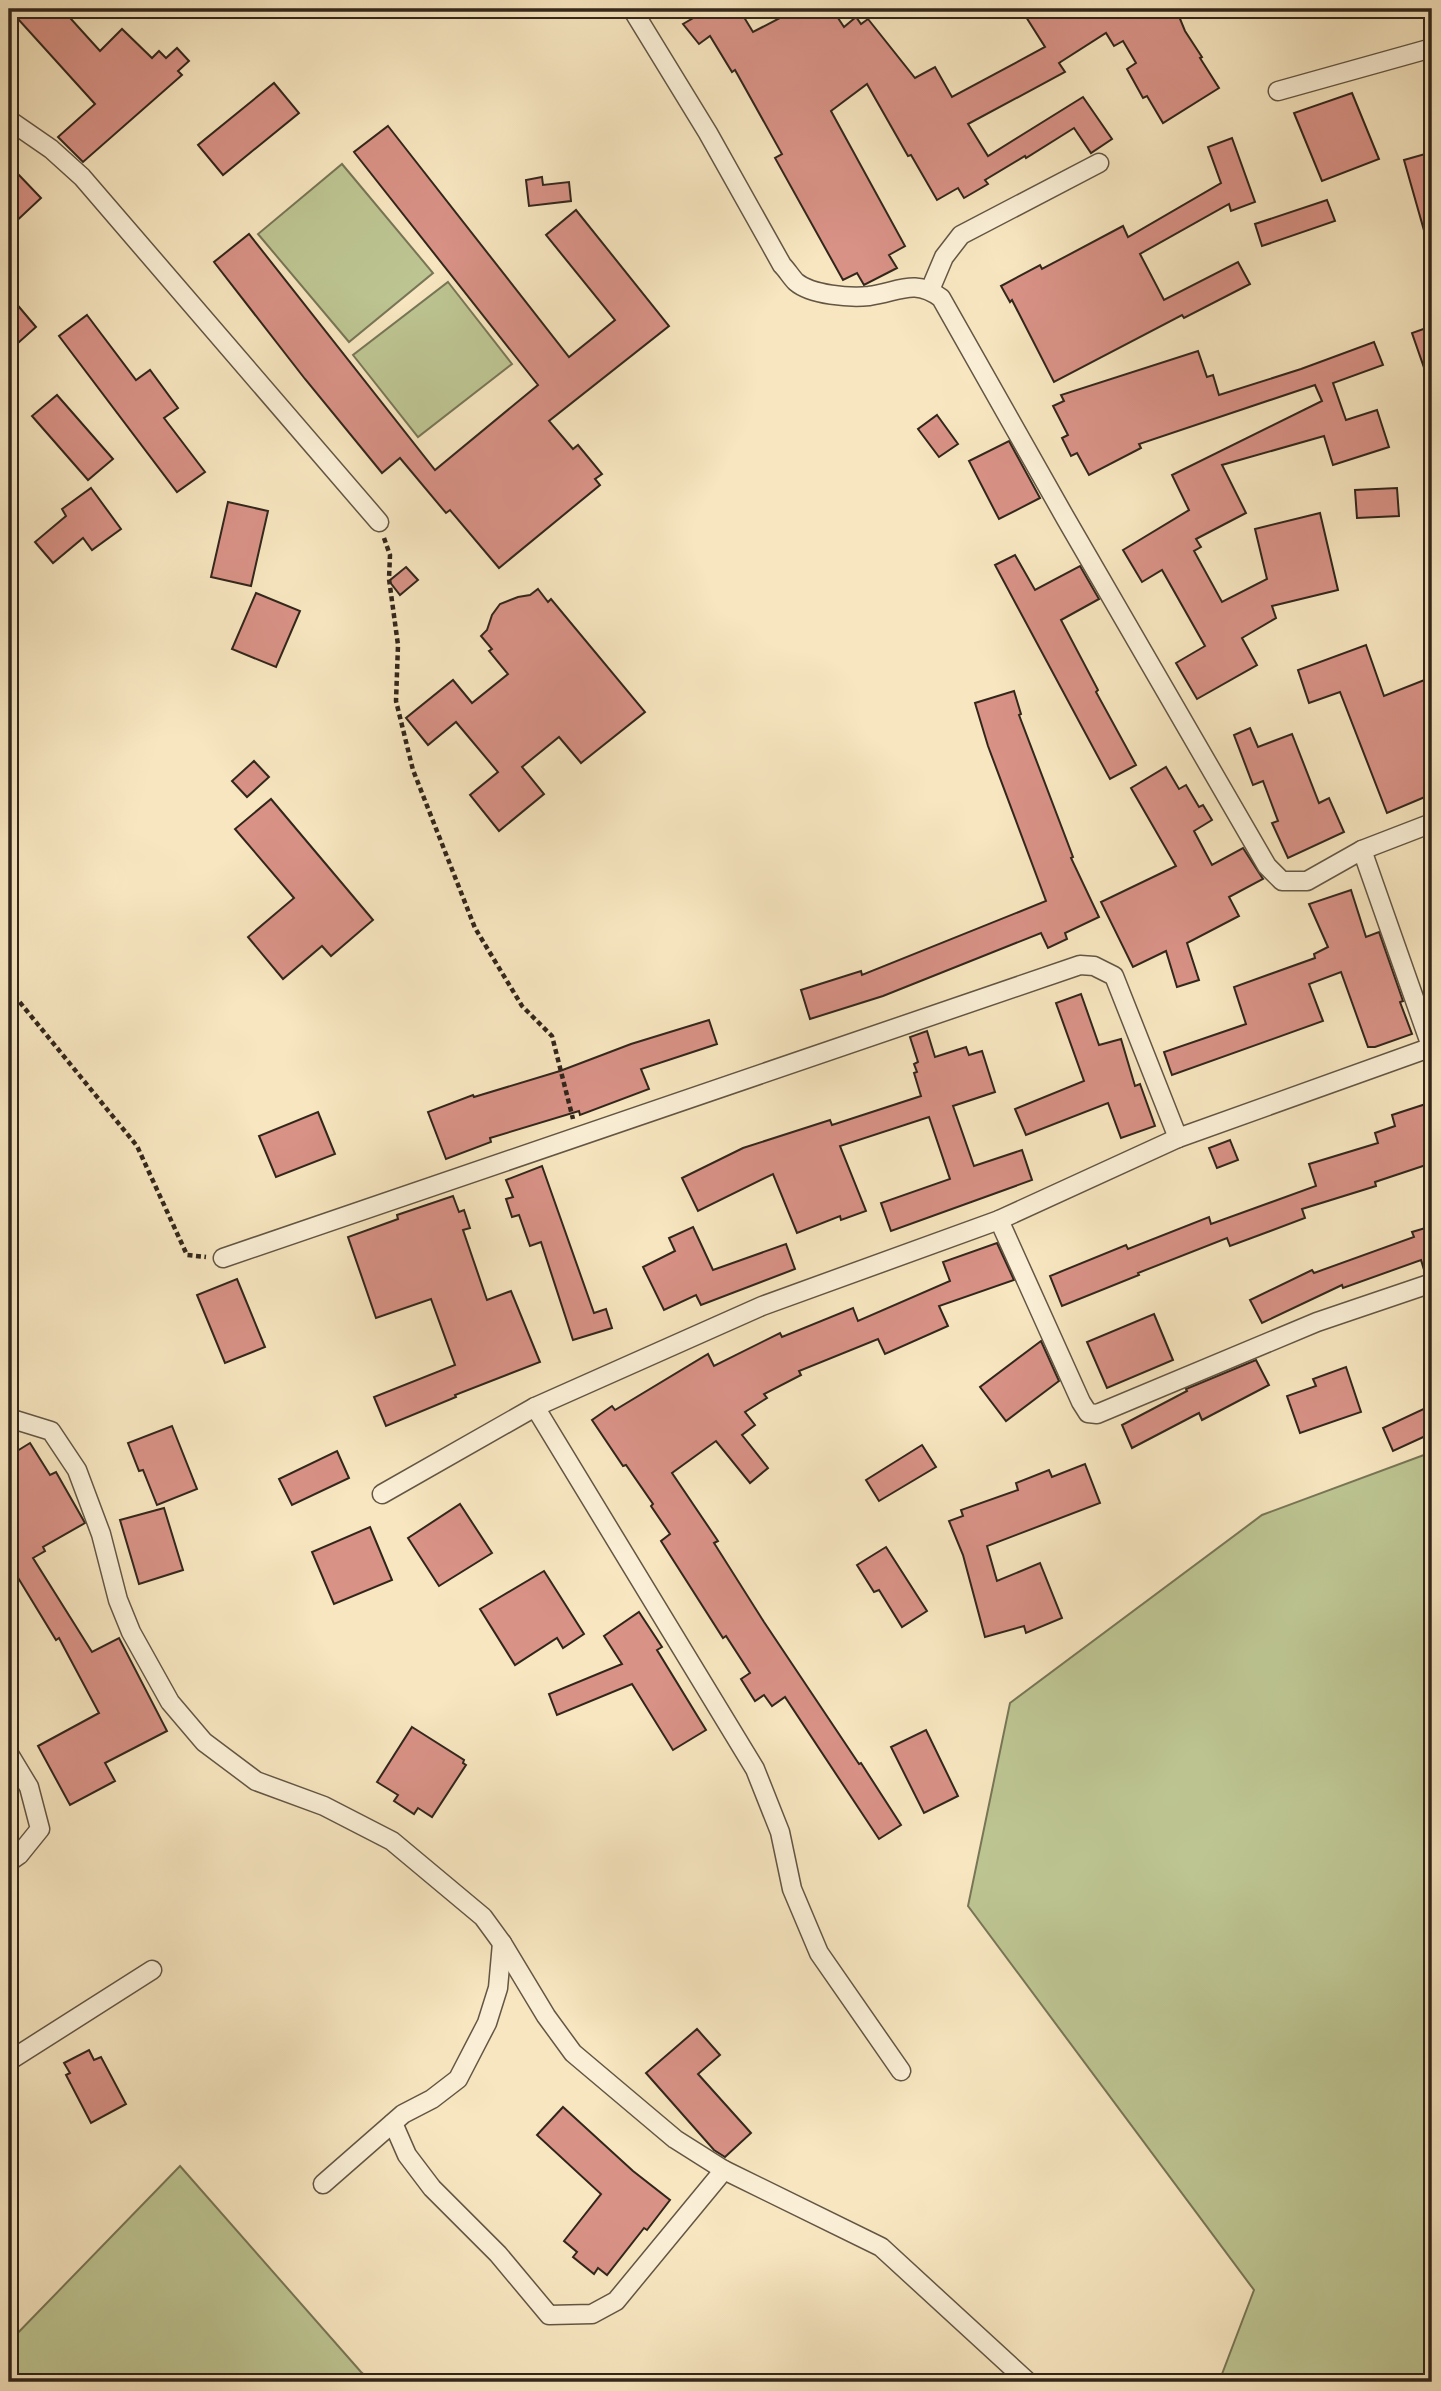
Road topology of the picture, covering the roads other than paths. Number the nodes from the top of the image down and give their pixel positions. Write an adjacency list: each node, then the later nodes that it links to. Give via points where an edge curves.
1 (632, 9): 6 (street, via 782,265 798,284 838,296 869,296 916,286)
2 (1432, 48): 3 (street)
3 (1278, 91)
4 (9, 120): 7 (street, via 82,177)
5 (1099, 163): 6 (street, via 961,234 944,257)
6 (930, 290): 9 (street, via 941,298 1268,866 1282,881 1307,881)
7 (379, 522)
8 (1432, 822): 9 (street)
9 (1362, 850): 10 (street)
10 (1432, 1048): 11 (street)
11 (1178, 1138): 12 (street); 13 (street, via 1114,976 1080,965)
12 (999, 1220): 14 (street, via 1088,1413 1097,1414 1317,1322); 15 (street, via 762,1306)
13 (223, 1258)
14 (1432, 1283)
15 (535, 1408): 17 (street); 23 (street, via 755,1769 780,1832 792,1889 820,1953)
16 (9, 1418): 20 (street, via 51,1431 77,1470 131,1632 170,1702 204,1742 256,1781 324,1807 392,1842 483,1917)
17 (382, 1494)
18 (9, 1754): 19 (street, via 29,1787 40,1829)
19 (9, 1862)
20 (502, 1943): 24 (street, via 498,1988 487,2023 458,2079); 25 (street, via 573,2053 675,2139)
21 (152, 1970): 22 (street)
22 (9, 2061)
23 (901, 2071)
24 (393, 2123): 25 (street, via 407,2155 432,2188 550,2315 592,2314 615,2301); 26 (street)
25 (724, 2170): 27 (street, via 881,2247)
26 (323, 2184)
27 (1028, 2382)

